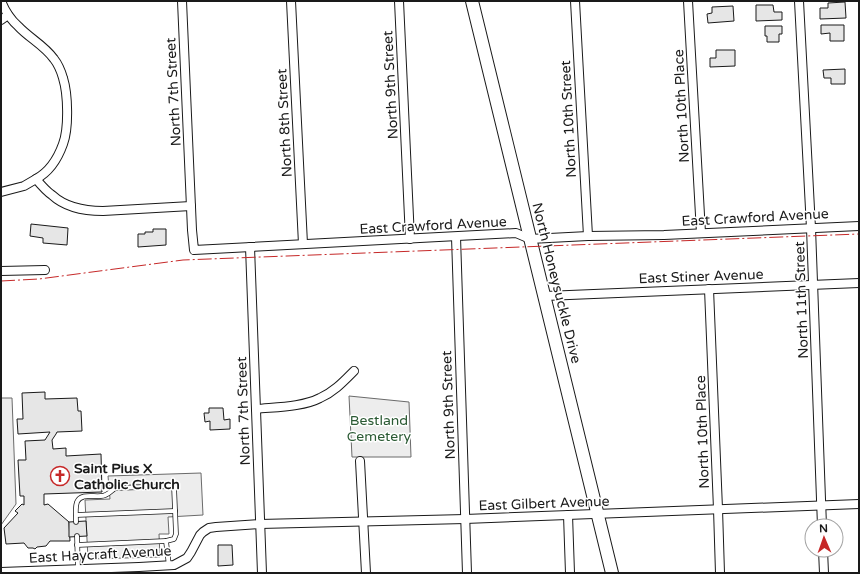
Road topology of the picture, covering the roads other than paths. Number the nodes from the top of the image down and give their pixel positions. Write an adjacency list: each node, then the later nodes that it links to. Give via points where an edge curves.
1 (1, 1): 9 (street)
2 (182, 1): 12 (street, North 7th Street)
3 (291, 1): 20 (street, North 8th Street)
4 (400, 1): 18 (street, North 9th Street)
5 (472, 1): 19 (street, North Honeysuckle Drive)
6 (575, 1): 16 (street, North 10th Street)
7 (688, 1): 15 (street, North 10th Place)
8 (799, 1): 14 (street, North 11th Street)
9 (5, 17): 10 (street, via 54,58 66,88 67,127 63,145 57,158 43,175)
10 (36, 179): 11 (street, via 24,186); 12 (street, via 52,196 66,205 93,211)
11 (1, 192)
12 (191, 206): 21 (street, East Crawford Avenue, via 194,250)
13 (859, 226): 14 (street, East Crawford Avenue)
14 (811, 228): 15 (street, East Crawford Avenue); 25 (street, North 11th Street)
15 (701, 233): 16 (street, East Crawford Avenue)
16 (588, 236): 19 (street, East Crawford Avenue)
17 (456, 237): 18 (street, East Crawford Avenue); 19 (street, East Crawford Avenue, via 516,233); 39 (street, North 9th Street)
18 (410, 239): 20 (street, East Crawford Avenue)
19 (530, 239): 27 (street, North Honeysuckle Drive)
20 (303, 244): 21 (street, East Crawford Avenue)
21 (250, 247): 29 (street, North 7th Street)
22 (45, 270): 23 (street)
23 (1, 271)
24 (859, 283): 25 (street, East Stiner Avenue)
25 (814, 285): 26 (street, East Stiner Avenue); 32 (street, North 11th Street)
26 (709, 289): 27 (street, East Stiner Avenue); 33 (street, North 10th Place)
27 (545, 296): 35 (street, North Honeysuckle Drive)
28 (354, 371): 29 (street, via 320,399 304,404)
29 (256, 409): 42 (street, North 7th Street)
30 (360, 461): 41 (street)
31 (859, 504): 32 (street, East Gilbert Avenue)
32 (822, 505): 33 (street, East Gilbert Avenue); 38 (street, North 11th Street)
33 (718, 509): 35 (street, East Gilbert Avenue); 57 (street, North 10th Place)
34 (175, 511): 37 (lane); 37 (lane, via 174,486 115,488 101,496 80,498 77,502); 45 (lane, via 176,534 174,539)
35 (598, 514): 36 (street, East Gilbert Avenue); 56 (street, North Honeysuckle Drive)
36 (568, 515): 39 (street, East Gilbert Avenue); 55 (street)
37 (76, 516): 40 (lane)
38 (822, 518)
39 (465, 519): 41 (street, East Gilbert Avenue); 54 (street, North 9th Street)
40 (76, 522)
41 (364, 522): 42 (street, East Gilbert Avenue); 53 (street)
42 (260, 524): 43 (street, East Gilbert Avenue); 52 (street, North 7th Street)
43 (231, 526): 48 (street, East Haycraft Avenue, via 209,528 200,535 187,558)
44 (77, 536): 46 (lane)
45 (166, 542): 46 (lane); 48 (lane)
46 (77, 545): 49 (lane)
47 (823, 558): 58 (street)
48 (169, 566): 49 (street, East Haycraft Avenue)
49 (78, 569): 50 (street, East Haycraft Avenue)
50 (57, 571): 51 (street, East Haycraft Avenue)
51 (1, 572)
52 (262, 573)
53 (366, 573)
54 (467, 573)
55 (570, 573)
56 (612, 573)
57 (720, 573)
58 (824, 573)

